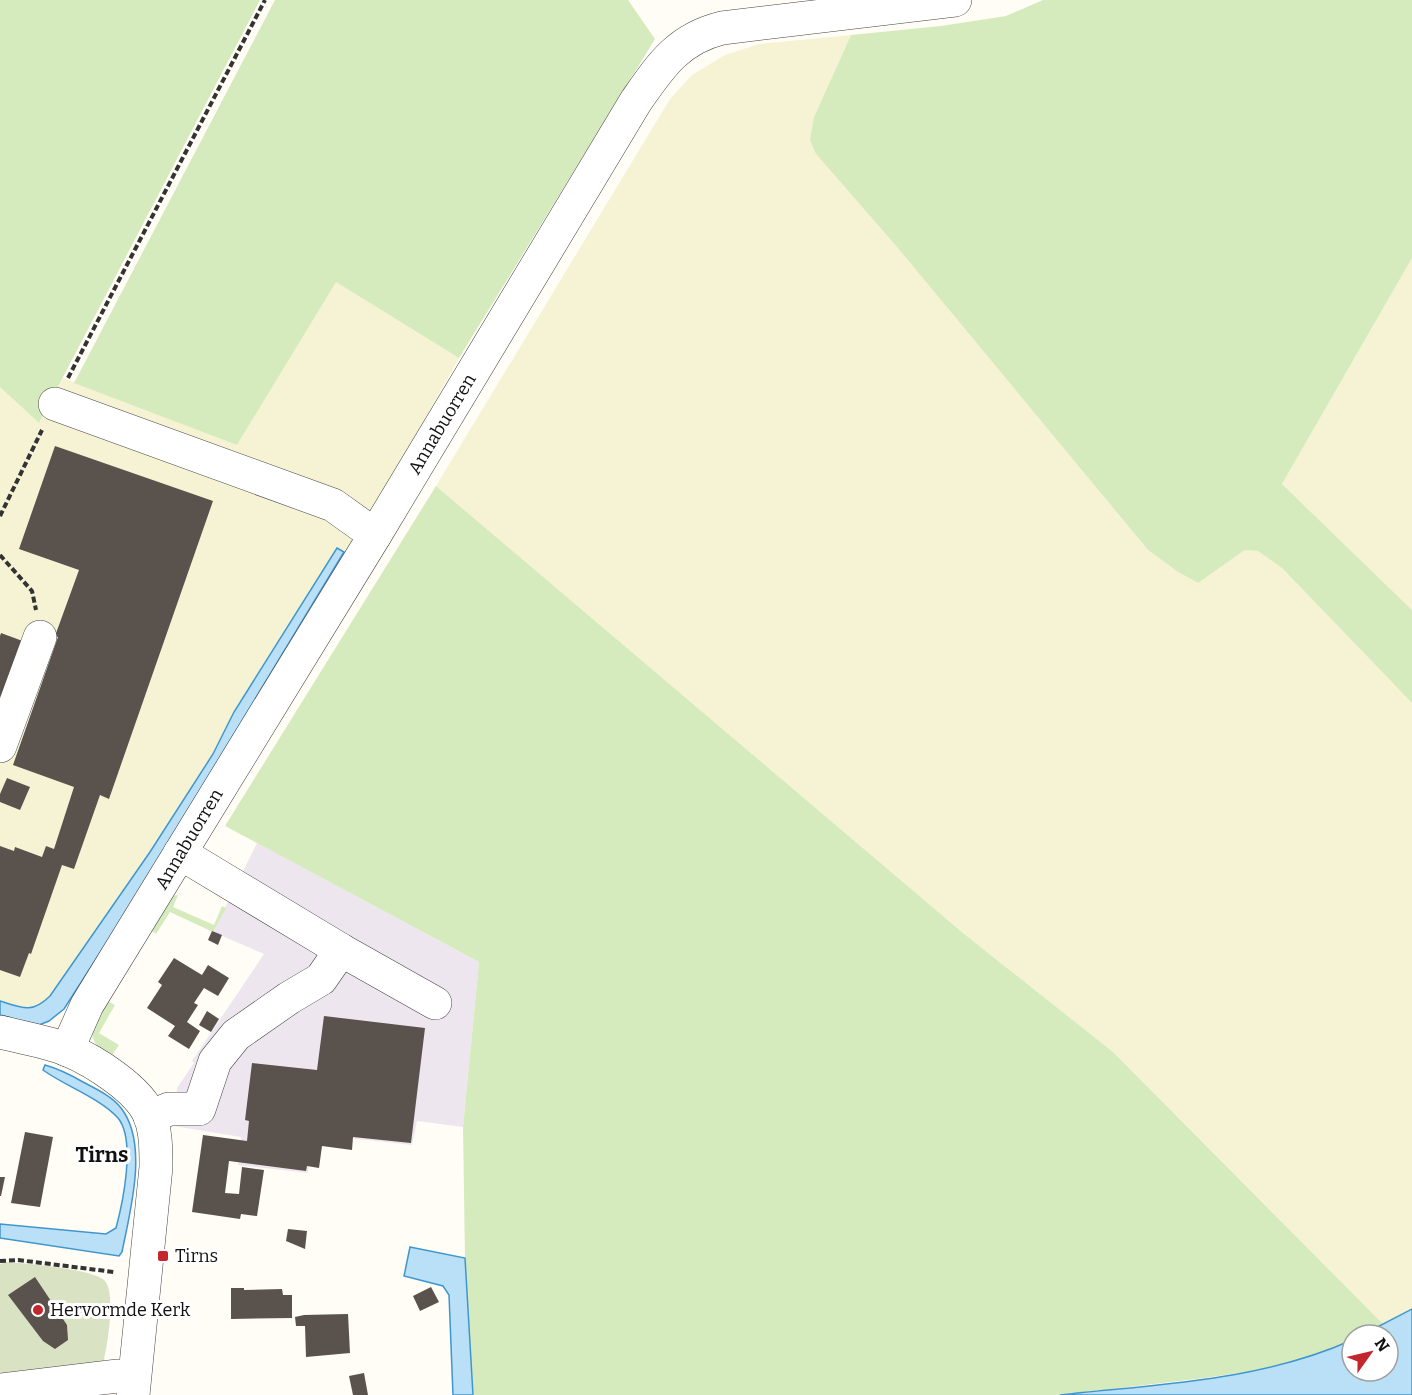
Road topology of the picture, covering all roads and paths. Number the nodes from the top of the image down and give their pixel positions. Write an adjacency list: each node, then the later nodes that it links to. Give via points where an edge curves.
1 (265, 0): 3 (path)
2 (956, 0): 5 (street, Annabuorren, via 722,28 686,42 636,101)
3 (55, 404): 4 (path); 5 (street, via 333,505)
4 (0, 516)
5 (375, 535): 9 (street, Annabuorren)
6 (0, 555): 7 (path, via 32,591)
7 (40, 637): 8 (street)
8 (0, 746)
9 (180, 853): 10 (street); 13 (street, Annabuorren, via 87,1005)
10 (341, 950): 11 (street); 14 (street, via 321,979 236,1035 216,1061 199,1109 169,1109)
11 (435, 1003)
12 (0, 1032): 13 (street)
13 (67, 1050): 14 (street, via 103,1069 128,1089)
14 (150, 1117): 17 (street, via 156,1167)
15 (0, 1261): 16 (path, via 114,1272)
16 (114, 1281)
17 (134, 1386): 18 (street, via 118,1376)
18 (0, 1390)

